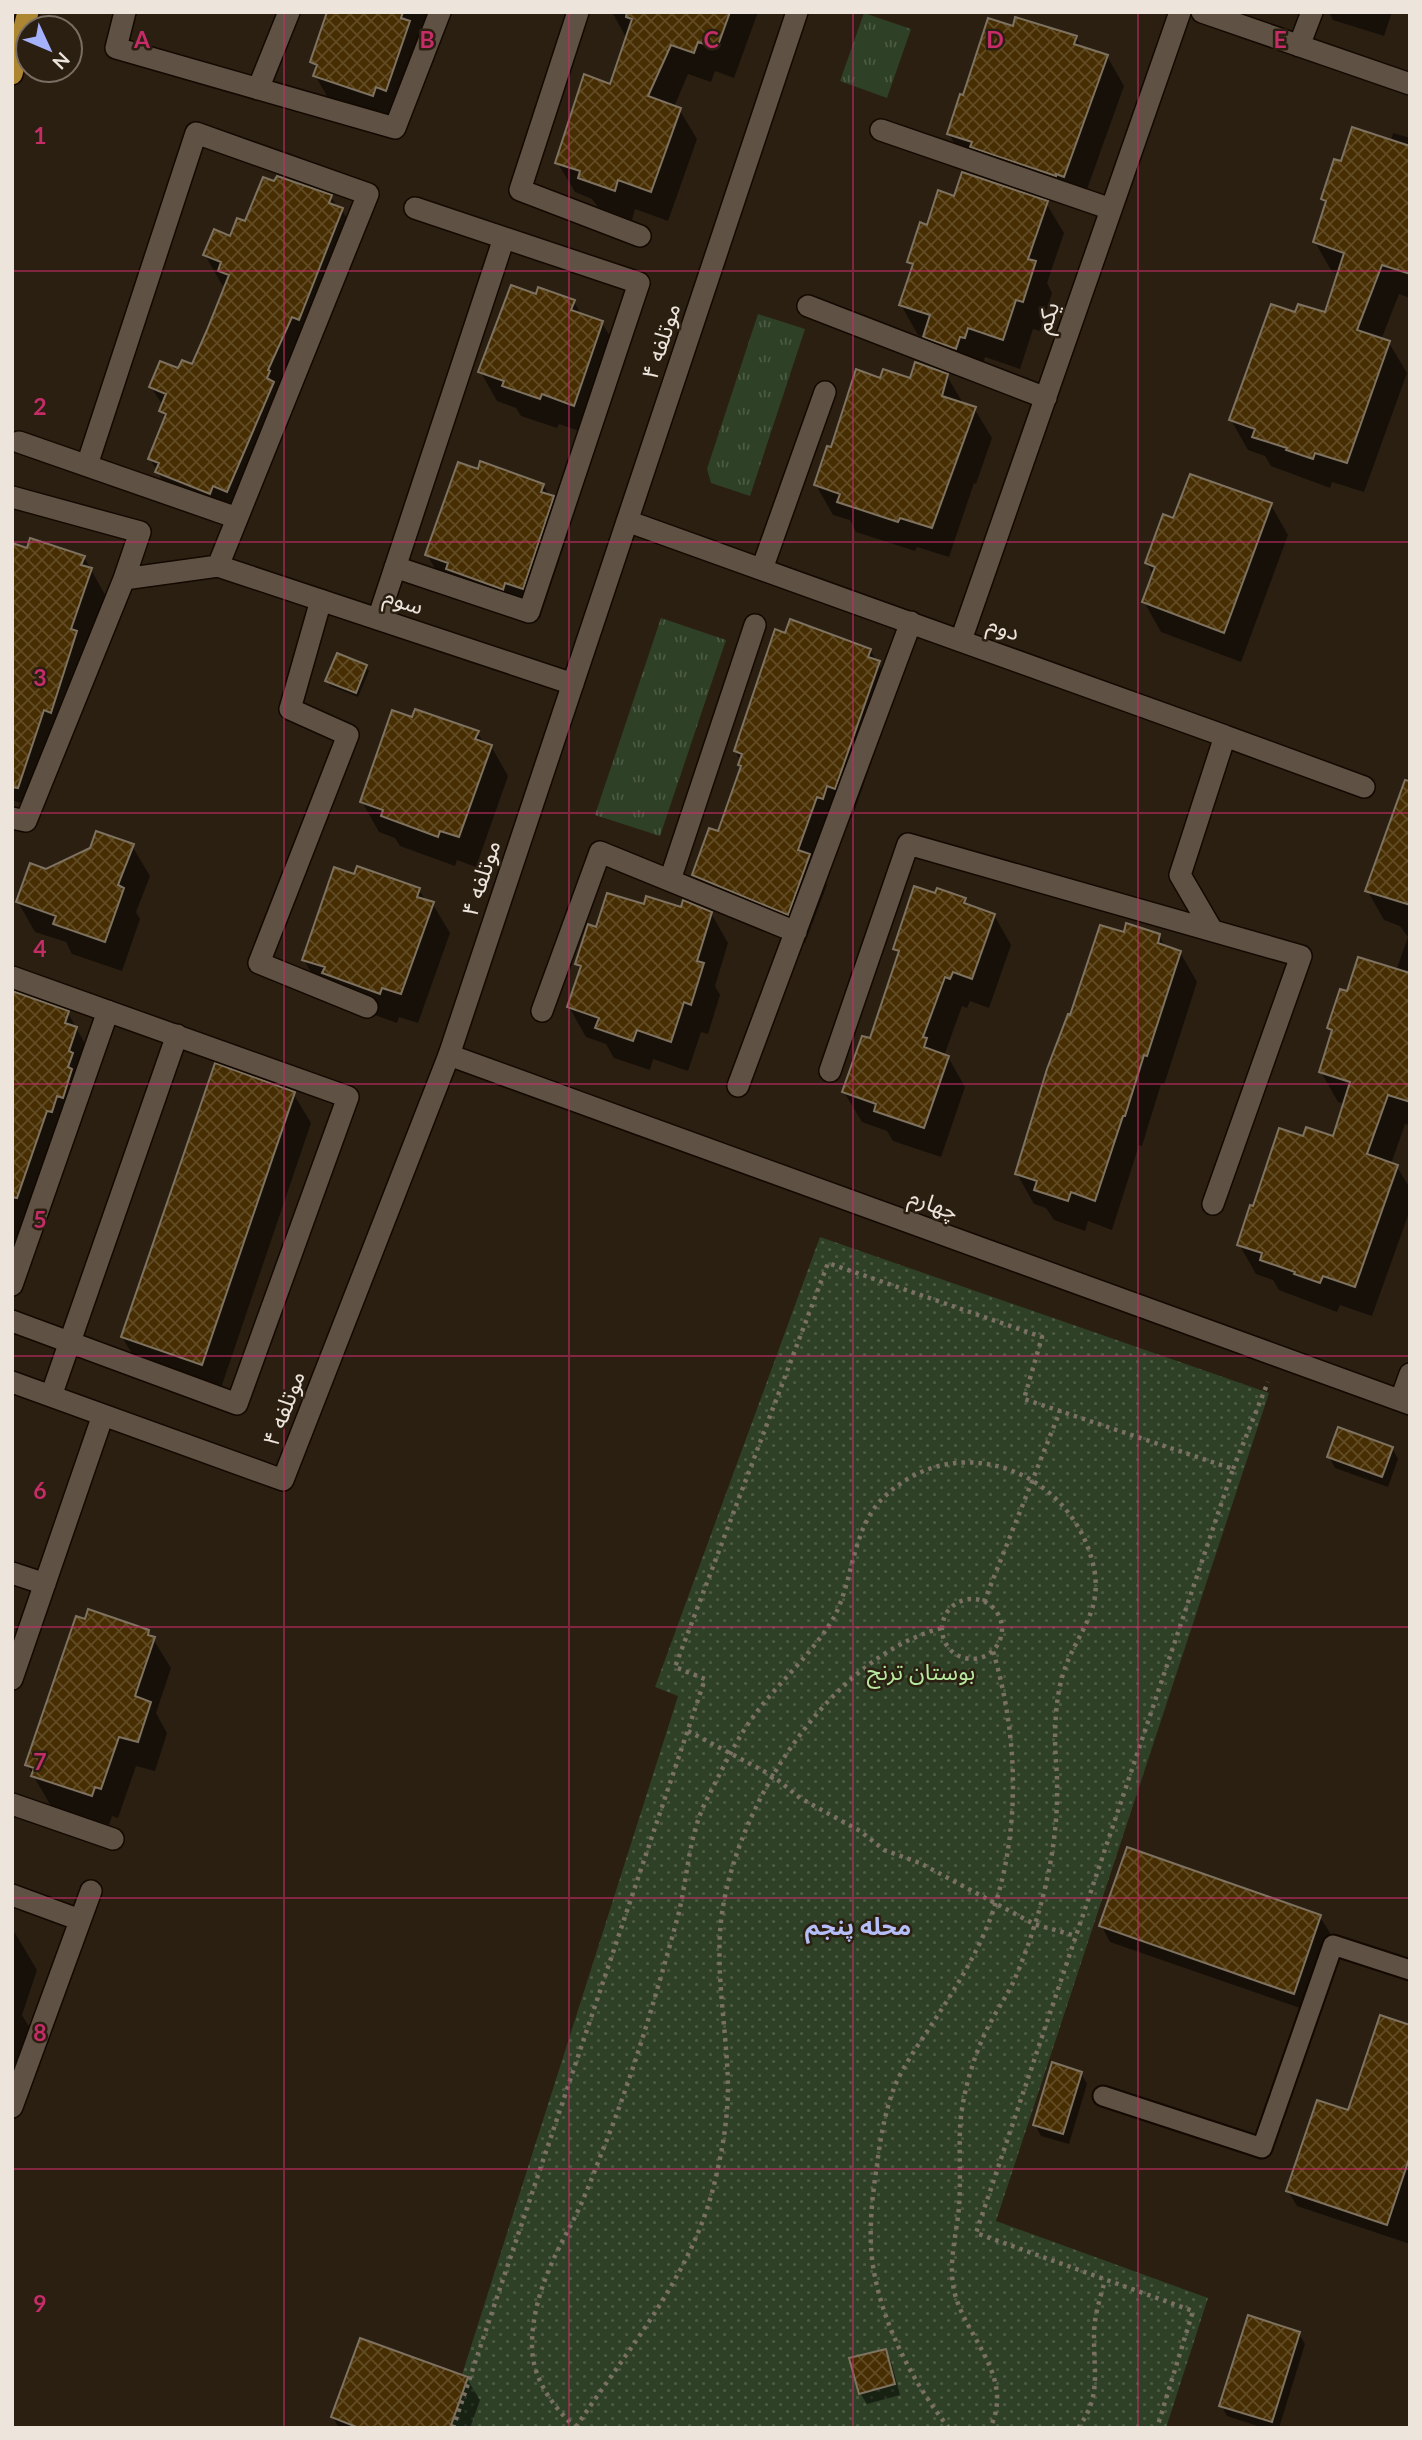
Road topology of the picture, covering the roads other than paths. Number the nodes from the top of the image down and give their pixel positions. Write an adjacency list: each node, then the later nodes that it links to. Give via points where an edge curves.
1 (28, 12): 11 (main road)
2 (125, 12): 13 (street, via 116,48)
3 (289, 12): 13 (street)
4 (440, 12): 13 (street, via 395,128)
5 (578, 12): 17 (street, via 520,190)
6 (797, 12): 26 (street, موتلفه ۴)
7 (1180, 12): 16 (street, یکم)
8 (1202, 12): 10 (street)
9 (1312, 12): 10 (street)
10 (1299, 46): 12 (street)
11 (12, 74)
12 (1410, 84)
13 (258, 89)
14 (881, 130): 16 (street)
15 (415, 208): 18 (street)
16 (1111, 209): 21 (street, یکم)
17 (640, 236)
18 (503, 238): 28 (street); 28 (street, via 639,283 529,612)
19 (808, 306): 21 (street)
20 (825, 392): 29 (street)
21 (1045, 398): 35 (street, یکم)
22 (19, 442): 23 (street)
23 (87, 465): 25 (street); 25 (street, via 196,134 368,194)
24 (12, 497): 30 (street, via 140,532)
25 (237, 518): 27 (street)
26 (627, 521): 29 (street, دوم); 36 (street, موتلفه ۴)
27 (218, 566): 30 (street); 31 (street, سوم)
28 (395, 567): 32 (street)
29 (762, 569): 33 (street, دوم)
30 (124, 579): 39 (street, via 26,821)
31 (321, 600): 32 (street, سوم); 44 (street, via 290,709 348,735 259,964)
32 (378, 619): 36 (street, سوم)
33 (911, 622): 35 (street, دوم); 42 (street)
34 (755, 625): 40 (street)
35 (961, 640): 37 (street, دوم)
36 (573, 684): 48 (street, موتلفه ۴)
37 (1224, 736): 38 (street, دوم); 41 (street, via 1180,875)
38 (1364, 787)
39 (12, 818)
40 (670, 880): 42 (street); 46 (street, via 600,852)
41 (1212, 930): 49 (street, via 908,844); 51 (street, via 1301,956)
42 (796, 932): 50 (street)
43 (12, 976): 45 (street)
44 (367, 1007)
45 (107, 1011): 47 (street); 52 (street)
46 (541, 1011)
47 (177, 1035): 54 (street); 54 (street, via 348,1097 237,1404)
48 (449, 1055): 58 (street, چهارم); 59 (street, موتلفه ۴, via 283,1480)
49 (830, 1071)
50 (738, 1086)
51 (1213, 1204)
52 (12, 1285)
53 (12, 1321): 54 (street)
54 (68, 1342): 57 (street)
55 (1410, 1374): 58 (street)
56 (12, 1381): 57 (street, موتلفه ۴)
57 (51, 1396): 59 (street, موتلفه ۴)
58 (1405, 1402)
59 (103, 1415): 61 (street)
60 (12, 1573): 61 (street)
61 (45, 1584): 62 (street)
62 (12, 1679)
63 (12, 1804): 64 (street)
64 (113, 1839)
65 (91, 1891): 67 (street)
66 (12, 1895): 67 (street)
67 (80, 1920): 70 (street)
68 (1410, 1970): 69 (lane, via 1333,1945 1262,2148)
69 (1103, 2096)
70 (12, 2107)

